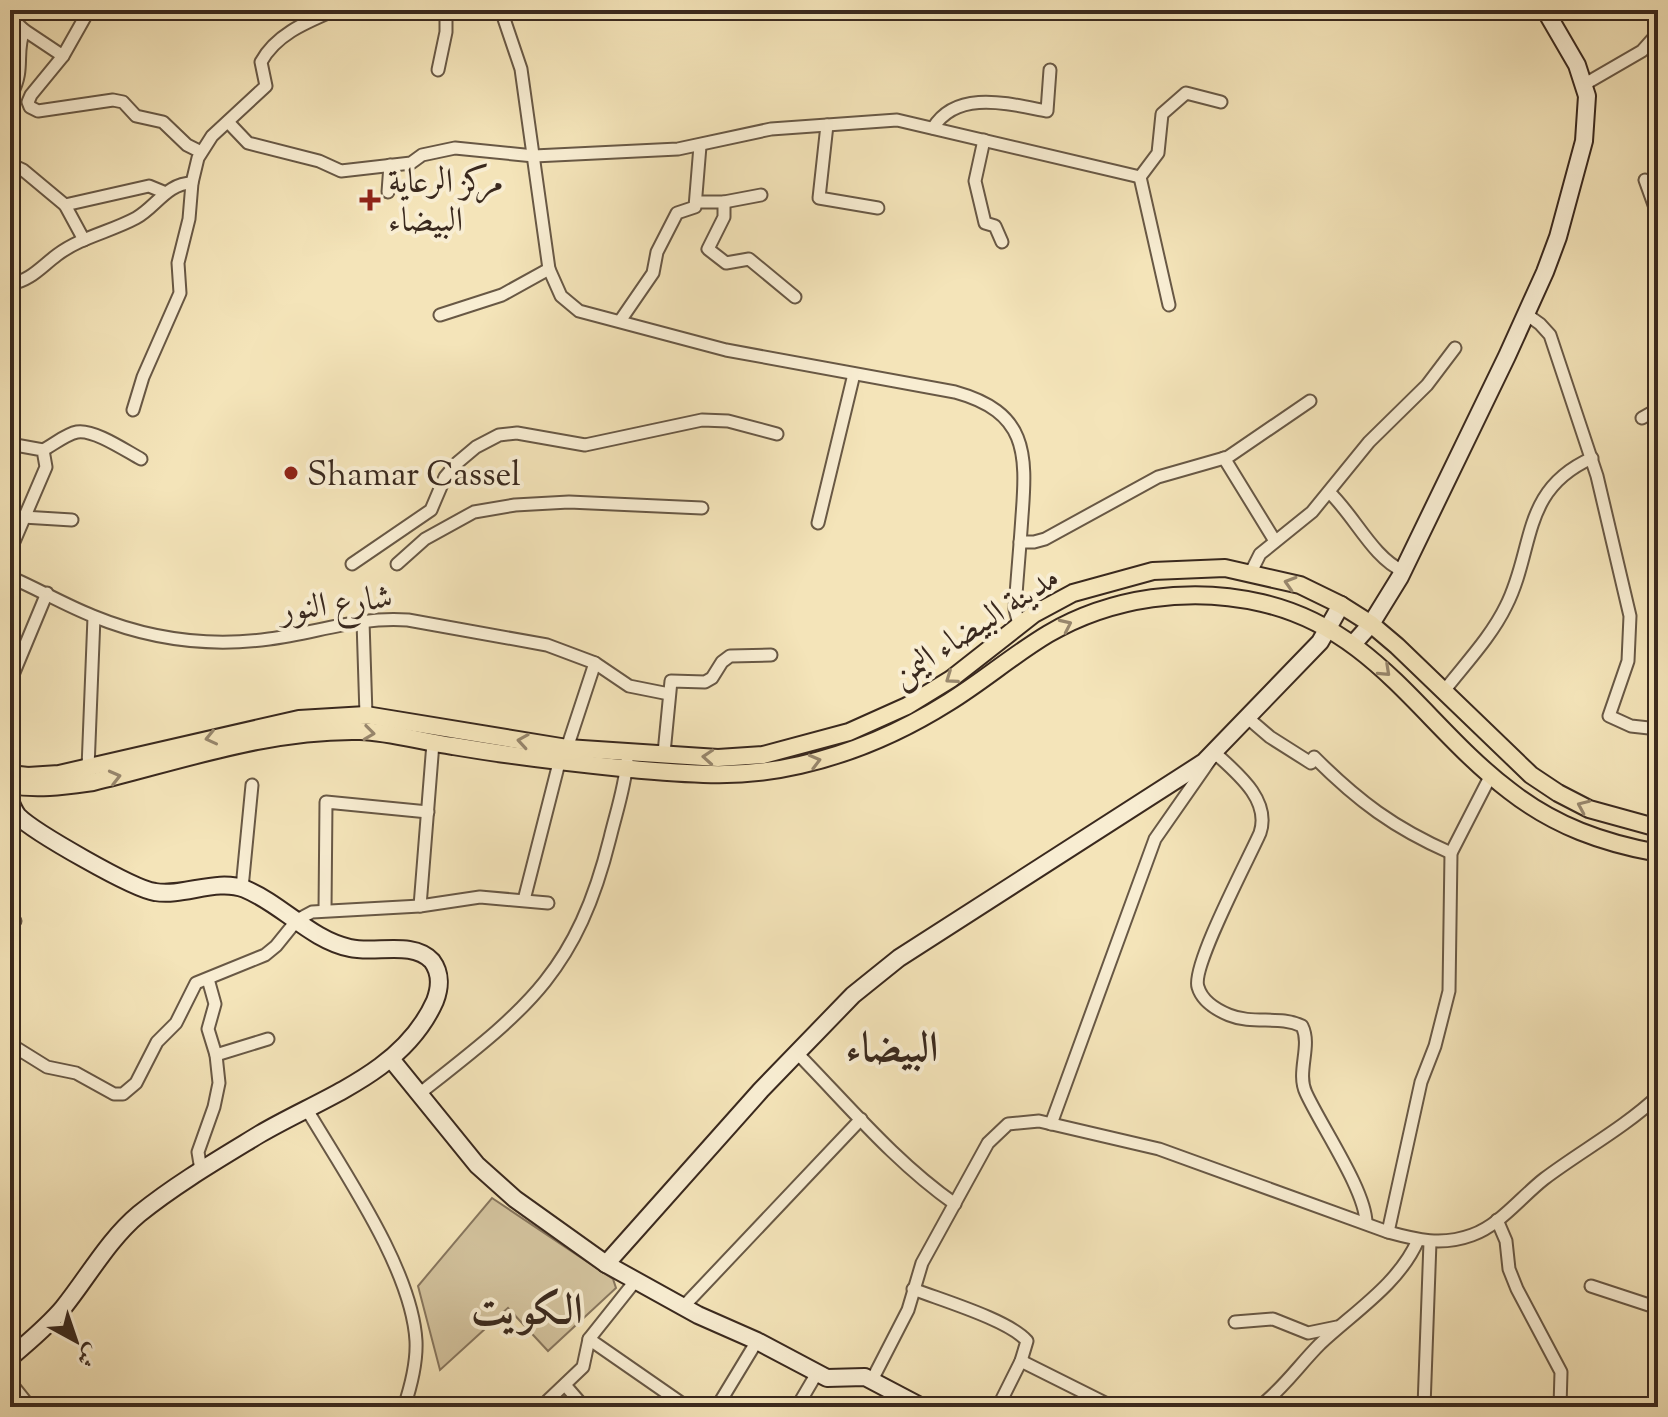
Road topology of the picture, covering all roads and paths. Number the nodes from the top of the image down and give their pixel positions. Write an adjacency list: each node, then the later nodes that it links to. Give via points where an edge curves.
1 (89, 10): 11 (street)
2 (335, 10): 17 (street, via 274,44 261,62 266,86)
3 (407, 10): 4 (street)
4 (414, 10)
5 (446, 10): 12 (street)
6 (501, 10): 23 (street, via 521,69)
7 (1545, 10): 14 (street)
8 (10, 17): 9 (street)
9 (24, 30): 11 (street); 15 (street, via 18,45 19,80)
10 (1658, 33): 14 (street, via 1630,59)
11 (63, 56): 22 (street, via 31,95 30,107 38,111 123,102 136,116 163,122)
12 (438, 70)
13 (1050, 70): 19 (street, via 1047,111 995,102 956,106)
14 (1585, 84): 43 (street, via 1582,150 1552,255)
15 (12, 93)
16 (1221, 102): 26 (street, via 1186,93 1162,114 1158,153)
17 (228, 122): 22 (street); 25 (street, via 248,143 341,171)
18 (827, 125): 19 (street, via 897,120); 21 (street, via 771,129); 35 (street, via 819,198)
19 (933, 128): 20 (street)
20 (984, 140): 26 (street); 38 (street, via 975,181 985,223 995,226)
21 (700, 146): 23 (street); 32 (street)
22 (201, 152): 28 (street)
23 (534, 156): 25 (street, via 455,148); 39 (street)
24 (10, 164): 34 (street)
25 (390, 165): 29 (street)
26 (1140, 177): 42 (street)
27 (1645, 180): 36 (street)
28 (192, 183): 30 (street); 50 (street, via 178,263 180,293)
29 (388, 192)
30 (166, 193): 34 (street, via 149,186); 37 (street, via 136,218)
31 (761, 195): 33 (street)
32 (696, 202): 33 (street); 45 (street, via 677,213 657,252 653,273)
33 (724, 202): 41 (street, via 724,217 708,249 726,263 749,259)
34 (65, 205): 37 (street)
35 (878, 208)
36 (1658, 216)
37 (84, 240): 40 (street, via 27,279)
38 (1002, 242)
39 (549, 269): 44 (street, via 502,295); 45 (street, via 572,307)
40 (10, 284)
41 (795, 297)
42 (1169, 305)
43 (1526, 314): 56 (street, via 1550,335); 68 (street)
44 (440, 315)
45 (620, 321): 47 (street, via 717,348)
46 (1455, 348): 58 (street)
47 (854, 374): 62 (street); 64 (street, via 974,397 1004,418 1024,455)
48 (1310, 401): 55 (street)
49 (1658, 409): 51 (street)
50 (133, 410)
51 (1642, 418)
52 (777, 434): 66 (street, via 702,420 585,445 517,433 499,435 457,463 431,510)
53 (10, 444): 54 (street)
54 (43, 450): 57 (street, via 83,432); 60 (street, via 46,467)
55 (1224, 458): 63 (street); 64 (street, via 1167,473 1045,539)
56 (1592, 458): 83 (street, via 1567,472 1544,499 1528,531 1517,582 1503,612); 87 (street, via 1631,629 1628,661 1609,716 1631,726)
57 (141, 459)
58 (1329, 492): 63 (street); 68 (street, via 1387,562)
59 (702, 508): 67 (street, via 569,502 474,512 425,539)
60 (23, 517): 61 (street); 65 (street)
61 (72, 520)
62 (818, 523)
63 (1275, 541): 69 (street, via 1256,559)
64 (1020, 542): 75 (street, via 1015,609)
65 (10, 551)
66 (352, 564)
67 (397, 564)
68 (1403, 571): 76 (street)
69 (1251, 572): 72 (main road, مدينة البيضاء اليمن, one-way to 69, via 1300,585); 75 (main road, مدينة البيضاء اليمن, via 1205,568 1133,574 1073,593)
70 (10, 577): 71 (street, شارع النور)
71 (47, 593): 73 (street, شارع النور); 82 (street)
72 (1341, 605): 76 (main road, مدينة البيضاء اليمن); 77 (street)
73 (94, 617): 74 (street, شارع النور, via 174,639 223,643); 93 (street)
74 (363, 621): 81 (street, شارع النور, via 408,620 547,645); 85 (street)
75 (1019, 624): 78 (main road); 89 (main road, مدينة البيضاء اليمن, one-way to 89, via 922,698 849,732 744,758)
76 (1371, 624): 79 (street); 83 (main road, مدينة البيضاء اليمن)
77 (1330, 628): 78 (main road, مدينة البيضاء اليمن, one-way to 77, via 1112,608 1185,595 1264,603); 79 (main road, مدينة البيضاء اليمن); 86 (street)
78 (1033, 643): 92 (main road, مدينة البيضاء اليمن, one-way to 78, via 699,776 746,775 839,755 920,719)
79 (1354, 643): 95 (main road, مدينة البيضاء اليمن, one-way to 95)
80 (771, 655): 84 (street, via 730,656 709,681 671,681)
81 (595, 663): 84 (street, شارع النور, via 629,686); 91 (street)
82 (10, 682)
83 (1444, 691): 100 (main road, مدينة البيضاء اليمن, one-way to 83, via 1605,815 1558,793 1517,764)
84 (669, 694): 89 (street)
85 (366, 715): 91 (main road, one-way to 85); 93 (main road, one-way to 93, via 299,719)
86 (1249, 719): 90 (street); 101 (street, via 1311,763 1314,757 1385,819)
87 (1658, 729)
88 (433, 743): 91 (main road); 96 (main road, one-way to 88, via 43,788 93,782 281,736 363,731); 99 (street)
89 (664, 753): 92 (main road, مدينة البيضاء اليمن)
90 (1215, 753): 112 (street, via 892,963); 119 (street, via 1155,839); 123 (street, via 1250,790 1264,818 1208,947 1198,988 1209,1003 1229,1015 1302,1026 1301,1082 1362,1201)
91 (563, 756): 92 (main road); 104 (street)
92 (627, 761): 115 (street, via 595,892 565,956 516,1016)
93 (88, 768): 94 (main road)
94 (10, 774)
95 (1491, 775): 101 (street); 102 (main road, مدينة البيضاء اليمن, via 1570,829)
96 (10, 785)
97 (252, 785): 103 (street)
98 (11, 807): 103 (street, via 59,844 152,892)
99 (428, 812): 106 (street); 107 (street, via 326,802)
100 (1658, 828)
101 (1451, 853): 124 (street, via 1449,991 1421,1082)
102 (1658, 853)
103 (242, 888): 108 (street)
104 (524, 900): 105 (street); 106 (street, via 480,897)
105 (548, 903)
106 (420, 906): 107 (street)
107 (325, 910): 108 (street)
108 (297, 920): 109 (street, via 265,955); 114 (street, via 347,948 416,951 431,961 439,976 437,996 421,1025)
109 (208, 979): 111 (street, via 191,989 176,1023 123,1094 76,1073 47,1067); 113 (street, via 215,1004 208,1029)
110 (268, 1039): 113 (street)
111 (10, 1044)
112 (797, 1053): 118 (street); 126 (street)
113 (216, 1055): 120 (street, via 218,1090 198,1152)
114 (391, 1059): 115 (street); 117 (street)
115 (419, 1094): 126 (street, via 477,1165)
116 (1658, 1096): 122 (street)
117 (306, 1108): 120 (street); 143 (street, via 407,1293 416,1358)
118 (861, 1119): 121 (street, via 899,1160); 130 (street)
119 (1051, 1124): 121 (street, via 1028,1121 999,1130); 123 (street, via 1166,1152)
120 (201, 1170): 136 (street, via 127,1225 62,1309)
121 (955, 1204): 129 (street)
122 (1497, 1220): 125 (street, via 1474,1235); 154 (street, via 1517,1289 1561,1372)
123 (1366, 1223): 124 (street)
124 (1388, 1232): 125 (street)
125 (1424, 1241): 133 (street); 153 (street)
126 (606, 1264): 127 (street)
127 (636, 1280): 130 (street); 134 (street)
128 (1591, 1286): 131 (street)
129 (913, 1289): 137 (street, via 1024,1337); 139 (street, via 904,1319)
130 (683, 1307): 135 (street)
131 (1658, 1308)
132 (1235, 1322): 133 (street, via 1273,1319 1308,1333)
133 (1341, 1325): 152 (street)
134 (589, 1339): 141 (street, via 583,1367); 146 (street)
135 (757, 1341): 138 (street); 147 (street)
136 (10, 1358)
137 (1021, 1361): 150 (street); 151 (street)
138 (817, 1373): 139 (street, via 835,1380); 148 (street)
139 (872, 1380): 149 (street)
140 (10, 1382): 142 (street)
141 (565, 1385): 144 (street); 145 (street)
142 (30, 1407)
143 (404, 1407)
144 (541, 1407)
145 (584, 1407)
146 (687, 1407)
147 (717, 1407)
148 (797, 1407)
149 (922, 1407)
150 (998, 1407)
151 (1113, 1407)
152 (1259, 1407)
153 (1424, 1407)
154 (1560, 1407)

